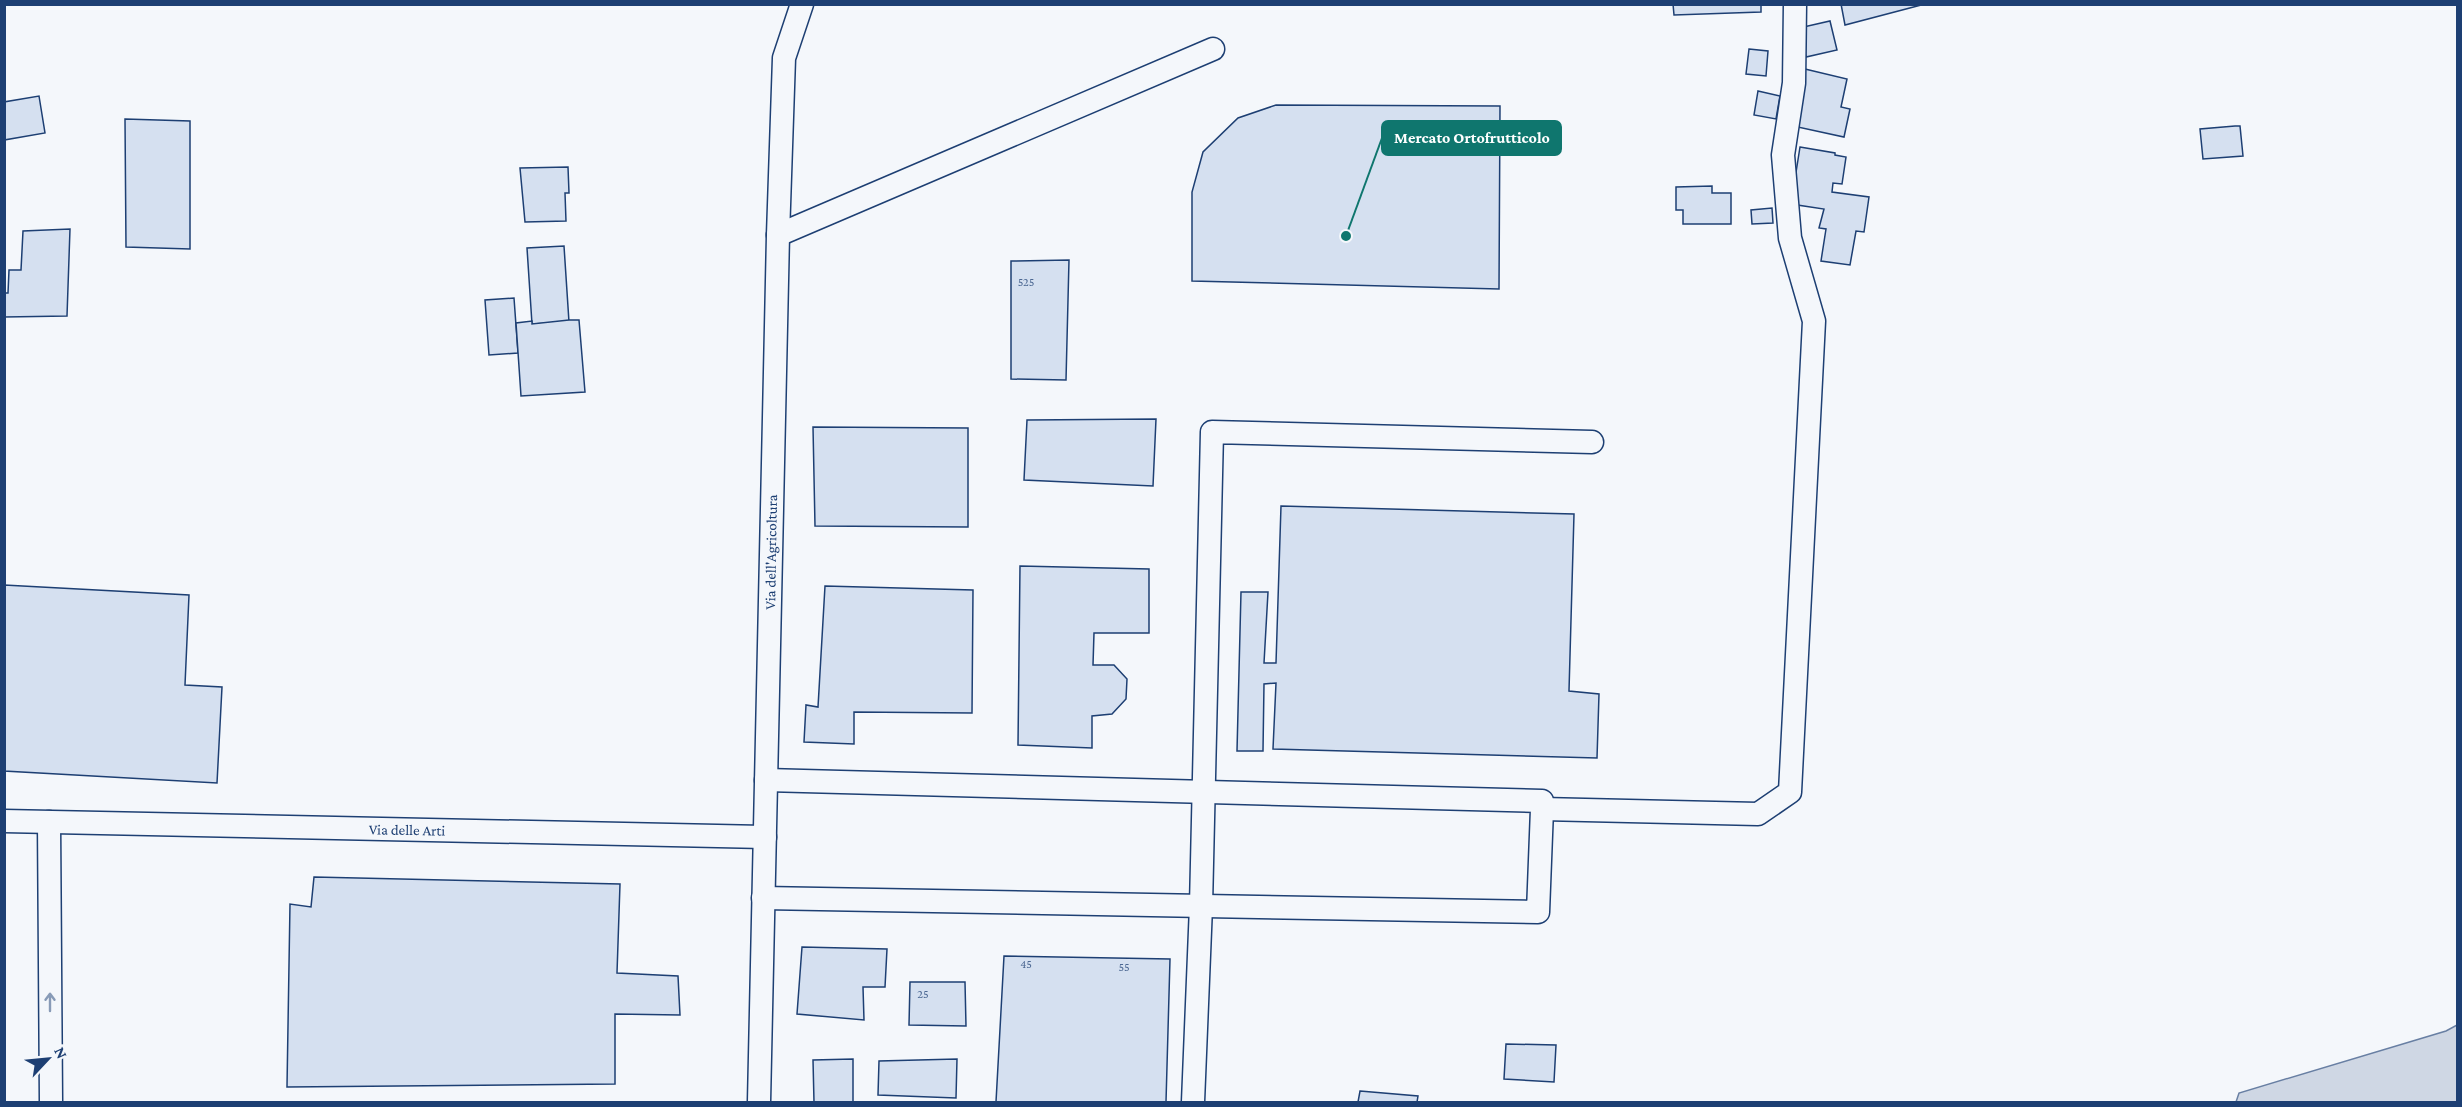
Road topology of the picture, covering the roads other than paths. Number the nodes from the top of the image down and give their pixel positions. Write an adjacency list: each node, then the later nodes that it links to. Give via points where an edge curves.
1 (802, 4): 4 (street, Via dell'Agricoltura, via 784,58)
2 (1795, 4): 8 (street, via 1794,83 1783,155 1790,238 1814,321 1790,792 1758,814)
3 (1213, 49): 4 (street)
4 (778, 235): 6 (street, Via dell'Agricoltura)
5 (1592, 442): 7 (street, via 1212,432)
6 (766, 780): 7 (street); 11 (street, Via dell'Agricoltura)
7 (1204, 792): 8 (street, via 1542,801); 13 (street)
8 (1542, 809): 13 (street, via 1538,912)
9 (4, 821): 10 (street, Via delle Arti)
10 (49, 822): 11 (street, Via delle Arti); 14 (street, one-way to 10)
11 (765, 837): 12 (street, Via dell'Agricoltura)
12 (763, 898): 13 (street); 15 (street, Via dell'Agricoltura)
13 (1201, 906): 16 (street)
14 (51, 1102)
15 (759, 1102)
16 (1193, 1102)

